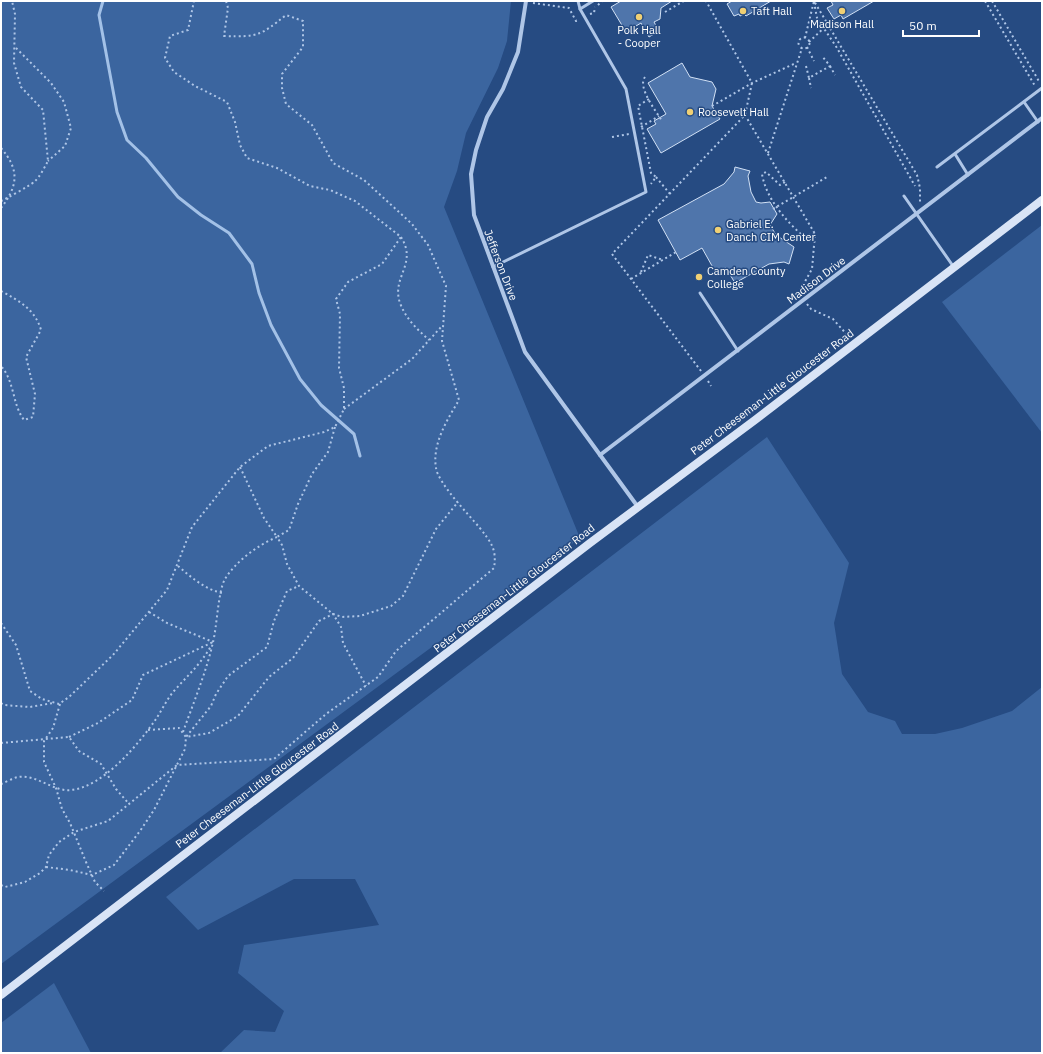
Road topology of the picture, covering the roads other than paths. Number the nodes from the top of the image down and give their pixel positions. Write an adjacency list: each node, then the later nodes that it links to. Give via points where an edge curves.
1 (578, 1): 4 (lane)
2 (593, 1): 4 (lane)
3 (526, 2): 15 (street, Jefferson Drive, via 518,52 483,127 471,174 474,215)
4 (580, 9): 15 (lane, via 626,89 646,192)
5 (1041, 89): 6 (lane)
6 (1024, 102): 8 (lane); 9 (lane)
7 (1042, 118): 8 (street, Madison Drive)
8 (1038, 122): 11 (street, Madison Drive)
9 (955, 154): 10 (lane); 11 (lane)
10 (938, 167)
11 (968, 175): 14 (street, Madison Drive)
12 (904, 196): 14 (lane)
13 (1042, 200): 16 (street, Peter Cheeseman-Little Gloucester Road)
14 (916, 214): 16 (lane); 18 (street, Madison Drive)
15 (493, 267): 19 (street, Jefferson Drive, via 525,352)
16 (954, 268): 20 (street, Peter Cheeseman-Little Gloucester Road)
17 (700, 293): 18 (lane)
18 (738, 351): 19 (street, Madison Drive)
19 (600, 455): 20 (street, Jefferson Drive)
20 (638, 507): 21 (street, Peter Cheeseman-Little Gloucester Road)
21 (1, 996)

